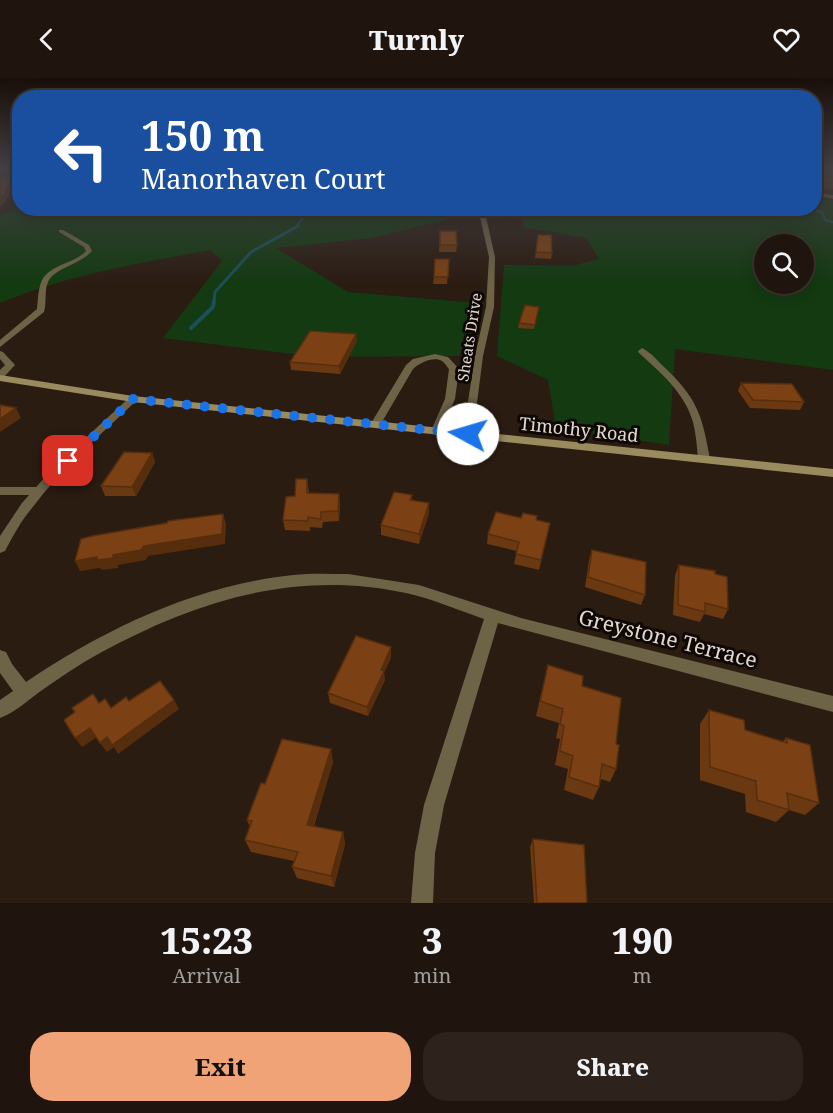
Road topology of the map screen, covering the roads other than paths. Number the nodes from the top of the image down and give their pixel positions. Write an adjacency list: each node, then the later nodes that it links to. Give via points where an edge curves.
1 (484, 216): 10 (street, Sheats Drive, via 492,257 490,307)
2 (62, 231): 3 (street, via 89,251 48,278 41,310)
3 (0, 344)
4 (642, 351): 11 (street, via 673,379 688,403 697,420)
5 (0, 354): 6 (street, via 10,365)
6 (0, 377): 7 (main road, Timothy Road)
7 (133, 399): 8 (main road, Timothy Road); 14 (street)
8 (375, 425): 9 (main road, Timothy Road); 9 (street, via 409,367 424,358 435,357 445,359 454,369 450,399)
9 (436, 431): 10 (main road, Timothy Road)
10 (468, 434): 11 (main road, Timothy Road)
11 (704, 459): 12 (main road, Timothy Road)
12 (833, 473)
13 (0, 491): 14 (street)
14 (37, 491): 15 (street)
15 (0, 548)
16 (492, 617): 18 (street, Greystone Terrace, via 406,587 374,582 309,580 242,587 199,599 139,624 100,643); 19 (street, Greystone Terrace); 21 (street, via 434,805 425,853)
17 (0, 657): 18 (street)
18 (24, 692): 20 (street, Greystone Terrace)
19 (833, 704)
20 (0, 710)
21 (422, 903)

